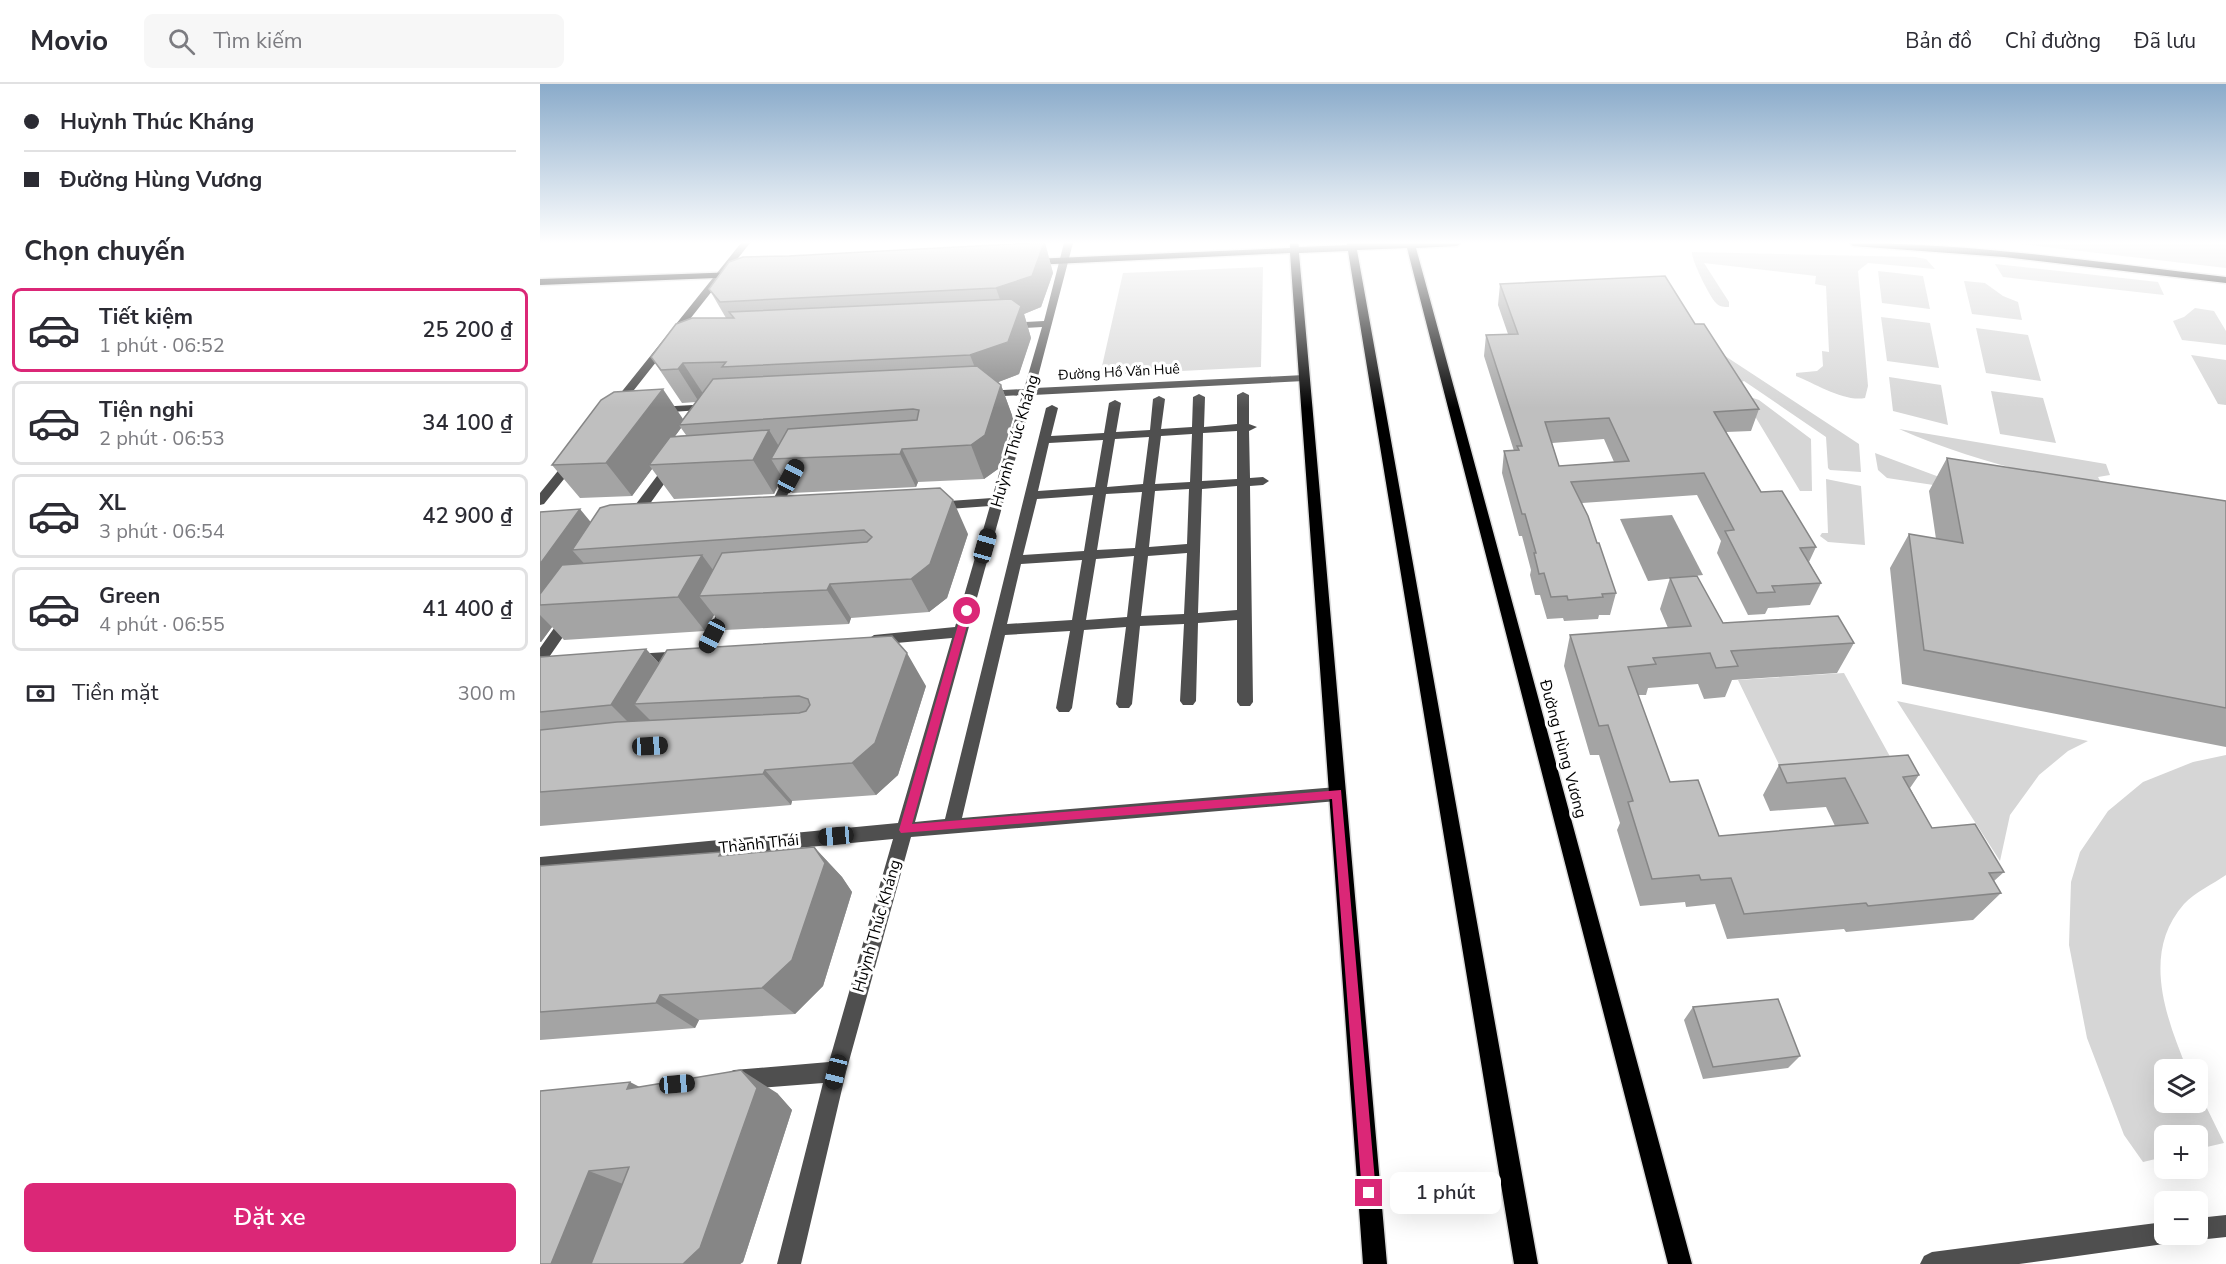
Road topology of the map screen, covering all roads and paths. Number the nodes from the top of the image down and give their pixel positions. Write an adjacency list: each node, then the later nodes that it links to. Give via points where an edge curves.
1 (704, 298): 17 (street, via 675,342)
2 (1054, 298): 6 (street, Huỳnh Thúc Kháng)
3 (1298, 298): 8 (main road)
4 (1361, 298): 70 (main road)
5 (1425, 298): 71 (main road, Đường Hùng Vương)
6 (1048, 324): 7 (street); 9 (street, Huỳnh Thúc Kháng)
7 (989, 327)
8 (1304, 378): 9 (street, Đường Hồ Văn Huê); 59 (main road)
9 (1029, 392): 10 (street, Đường Hồ Văn Huê); 34 (street, Huỳnh Thúc Kháng)
10 (970, 395)
11 (1243, 395): 19 (street)
12 (1199, 397): 20 (street)
13 (1159, 399): 21 (street)
14 (1115, 403): 22 (street)
15 (1052, 408): 23 (street)
16 (645, 411): 18 (street, via 719,407)
17 (616, 412)
18 (701, 424)
19 (1248, 427): 20 (street); 28 (street)
20 (1198, 430): 21 (street); 29 (street)
21 (1155, 433): 22 (street); 30 (street)
22 (1110, 435): 23 (street); 31 (street)
23 (1045, 440): 32 (street)
24 (582, 448): 33 (street)
25 (683, 449): 37 (street, via 677,466)
26 (790, 457): 36 (street, via 802,456)
27 (1263, 481): 28 (street)
28 (1244, 482): 29 (street); 44 (street)
29 (1196, 485): 30 (street); 38 (street)
30 (1149, 488): 31 (street); 39 (street)
31 (1101, 491): 32 (street); 40 (street)
32 (1032, 495): 41 (street)
33 (540, 501)
34 (998, 502): 35 (street); 49 (street, Huỳnh Thúc Kháng)
35 (926, 506)
36 (771, 515)
37 (629, 525)
38 (1194, 548): 39 (street); 45 (street)
39 (1141, 551): 40 (street); 46 (street)
40 (1090, 555): 41 (street); 47 (street)
41 (1016, 560): 48 (street)
42 (736, 591): 51 (street)
43 (580, 602): 53 (street)
44 (1244, 615): 45 (street); 56 (street)
45 (1191, 618): 46 (street); 55 (street)
46 (1133, 622): 47 (street); 57 (street)
47 (1078, 625): 48 (street); 58 (street)
48 (999, 630): 60 (street)
49 (961, 632): 50 (street); 61 (street, Huỳnh Thúc Kháng)
50 (855, 641)
51 (709, 654): 52 (street); 54 (street)
52 (621, 661)
53 (544, 665)
54 (691, 675)
55 (1188, 701)
56 (1245, 702)
57 (1124, 704)
58 (1064, 708)
59 (1337, 794): 60 (street, Thành Thái); 69 (main road)
60 (952, 825): 61 (street, Thành Thái)
61 (905, 830): 62 (street, Thành Thái); 63 (street, Huỳnh Thúc Kháng)
62 (540, 865)
63 (836, 1072): 64 (street); 68 (street, Huỳnh Thúc Kháng)
64 (718, 1081)
65 (2226, 1226): 66 (street)
66 (2208, 1228)
67 (2154, 1234): 72 (street)
68 (789, 1264)
69 (1375, 1264)
70 (1526, 1264)
71 (1680, 1264)
72 (1932, 1264)

